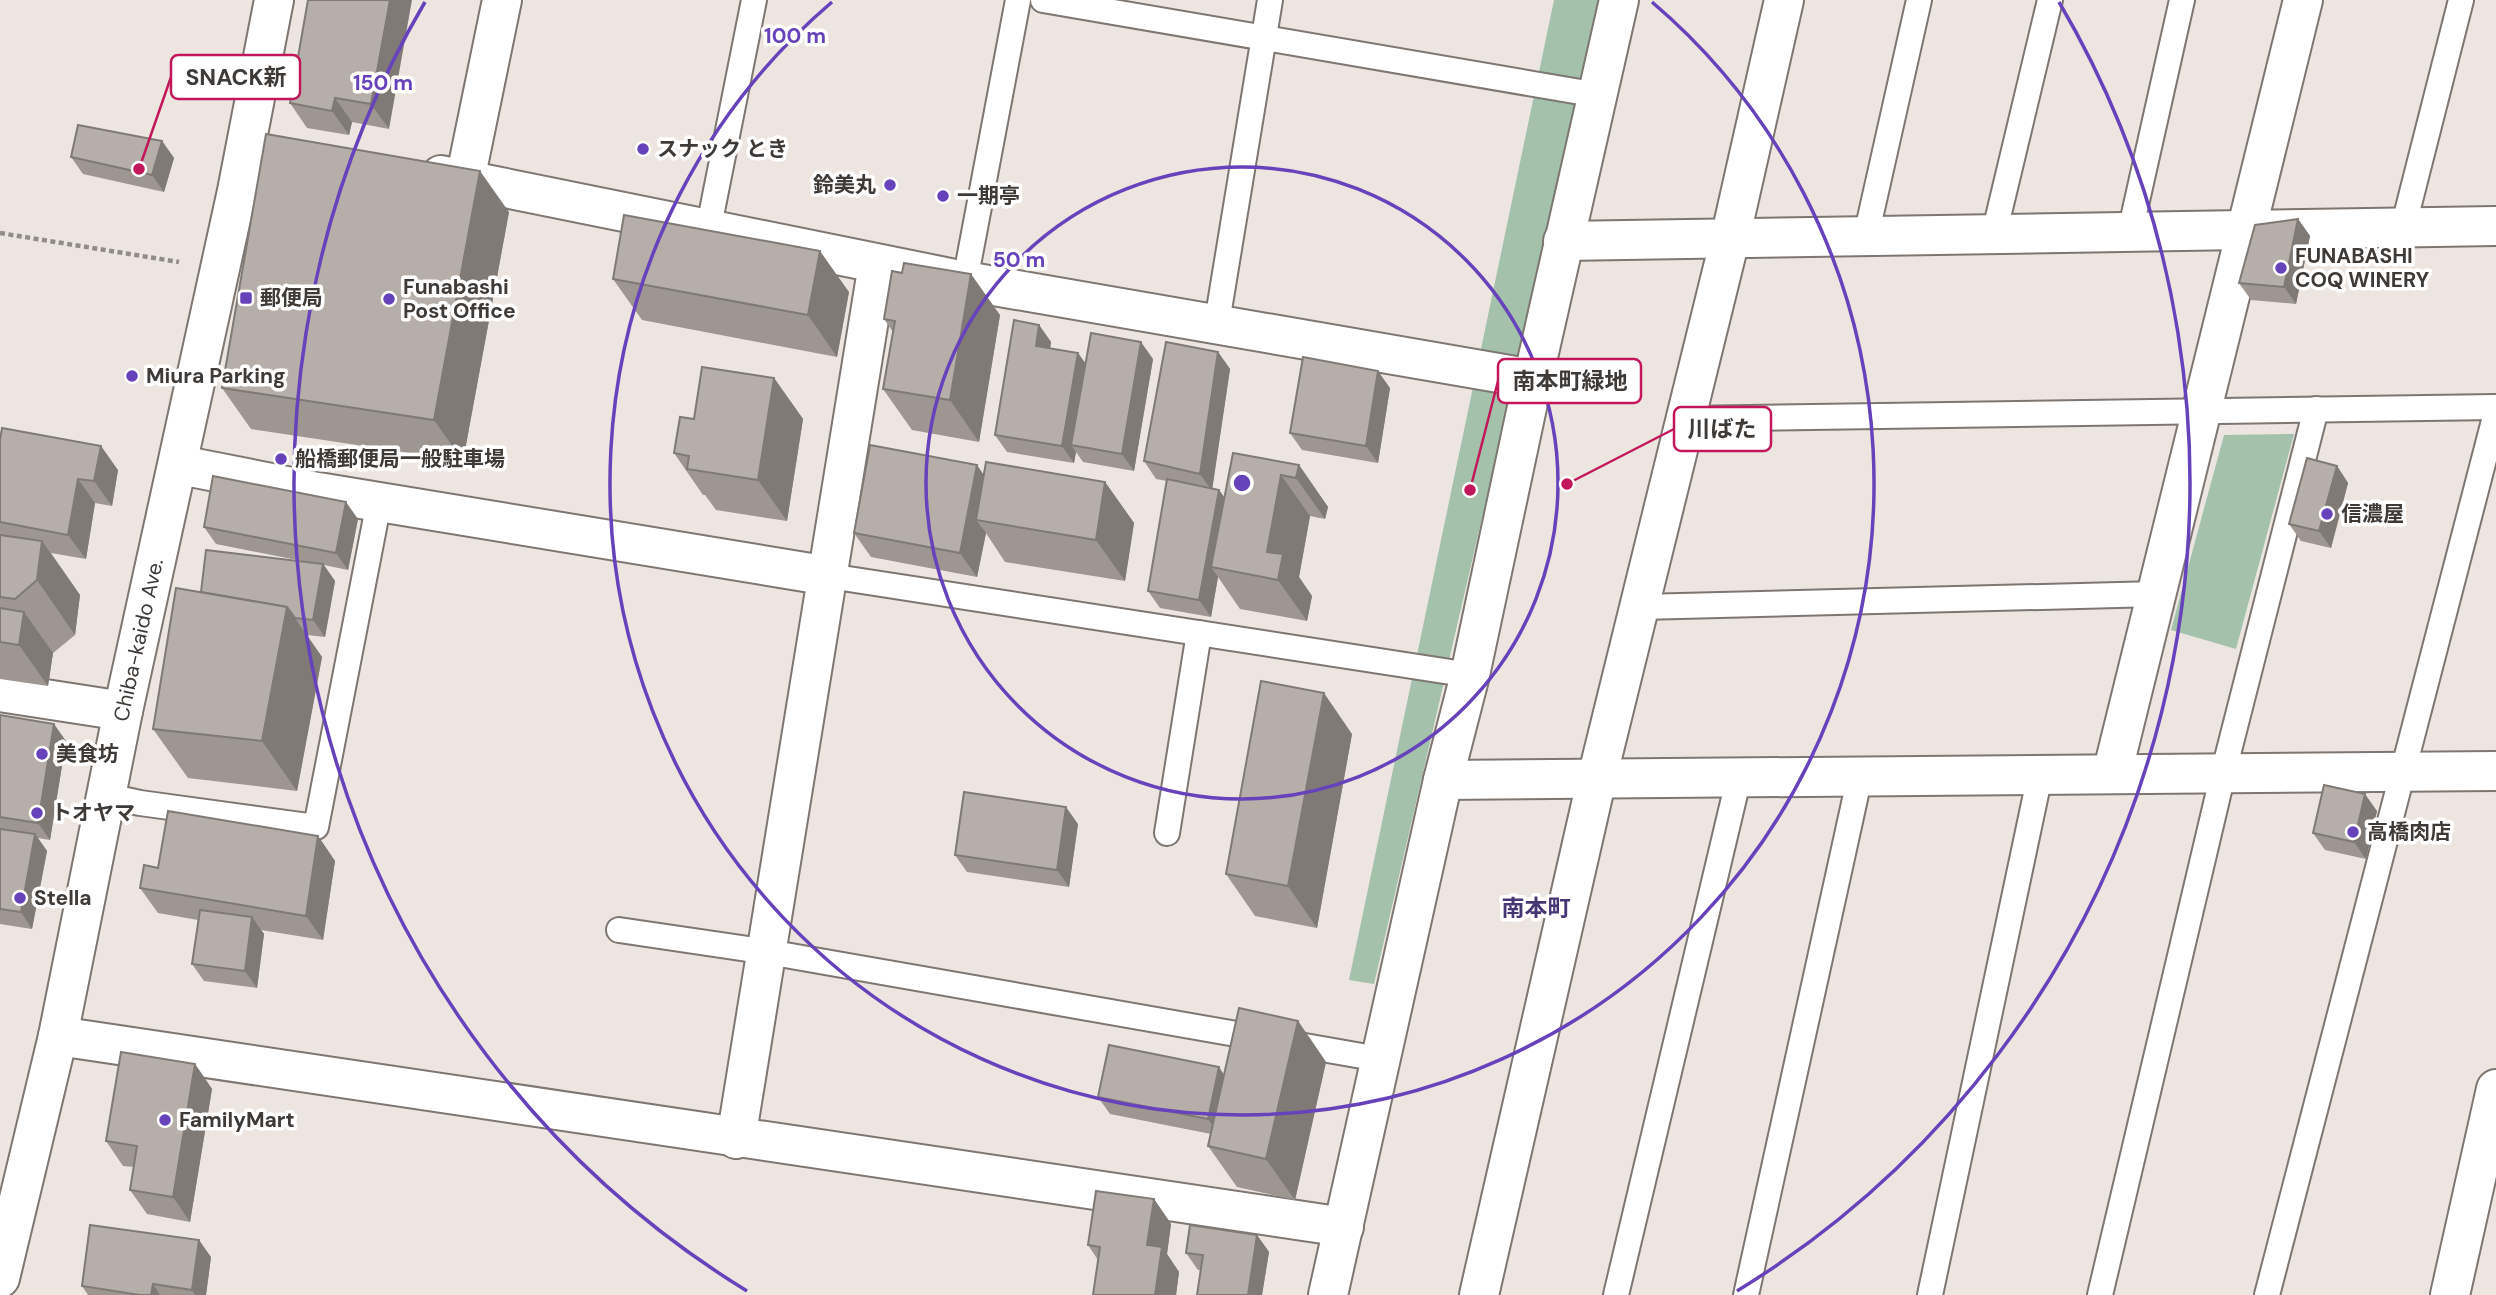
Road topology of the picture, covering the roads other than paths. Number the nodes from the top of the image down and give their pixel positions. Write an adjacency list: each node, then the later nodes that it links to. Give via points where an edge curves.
1 (274, 0): 36 (main road, Chiba-kaido Ave., via 262,141)
2 (502, 0): 17 (main road)
3 (754, 0): 21 (lane)
4 (1018, 0): 28 (lane)
5 (1043, 0): 14 (lane)
6 (1270, 0): 14 (lane)
7 (1619, 0): 15 (main road)
8 (1784, 0): 25 (main road)
9 (1919, 0): 24 (lane)
10 (2049, 0): 23 (lane)
11 (2182, 0): 22 (lane)
12 (2303, 0): 20 (main road)
13 (2461, 0): 19 (lane)
14 (1263, 39): 15 (lane); 29 (lane)
15 (1598, 95): 26 (main road)
16 (412, 170): 17 (main road)
17 (465, 180): 21 (main road)
18 (2496, 226): 19 (main road)
19 (2403, 228): 20 (main road)
20 (2249, 230): 22 (main road); 33 (main road)
21 (708, 231): 27 (main road)
22 (2130, 232): 23 (main road)
23 (1994, 234): 24 (main road)
24 (1866, 236): 25 (main road)
25 (1730, 239): 26 (main road); 35 (main road)
26 (1563, 241): 30 (main road)
27 (878, 264): 28 (main road); 38 (main road)
28 (965, 281): 29 (main road)
29 (1217, 322): 30 (main road)
30 (1533, 379): 42 (main road)
31 (2496, 407): 32 (lane)
32 (2316, 409): 33 (lane); 48 (lane)
33 (2202, 410): 35 (lane); 39 (main road)
34 (2496, 413): 46 (lane)
35 (1684, 419): 40 (main road)
36 (180, 465): 37 (main road); 44 (main road, Chiba-kaido Ave.)
37 (379, 502): 38 (main road); 54 (lane, via 316,827)
38 (829, 576): 41 (lane); 57 (main road)
39 (2157, 594): 40 (lane); 47 (main road)
40 (1640, 607): 52 (main road)
41 (1199, 634): 42 (lane); 55 (lane)
42 (1470, 675): 53 (main road)
43 (0, 692): 44 (main road)
44 (123, 711): 54 (main road, Chiba-kaido Ave.)
45 (2496, 771): 46 (main road)
46 (2403, 772): 48 (main road); 70 (lane)
47 (2112, 774): 48 (main road); 49 (main road)
48 (2223, 774): 69 (lane)
49 (2040, 775): 50 (main road); 68 (lane)
50 (1860, 776): 51 (main road); 67 (lane)
51 (1739, 777): 52 (main road); 66 (lane)
52 (1598, 778): 53 (main road); 65 (main road)
53 (1443, 780): 59 (main road)
54 (108, 796): 58 (main road, Chiba-kaido Ave.)
55 (1167, 833)
56 (619, 930): 57 (lane)
57 (768, 952): 59 (lane); 61 (main road)
58 (58, 1036): 61 (main road); 63 (main road, Chiba-kaido Ave.)
59 (1379, 1059): 62 (main road)
60 (2496, 1089): 71 (main road)
61 (736, 1139): 62 (main road)
62 (1344, 1227): 64 (main road)
63 (0, 1279)
64 (1328, 1295)
65 (1479, 1295)
66 (1616, 1295)
67 (1746, 1295)
68 (1930, 1295)
69 (2100, 1295)
70 (2267, 1295)
71 (2450, 1295)

